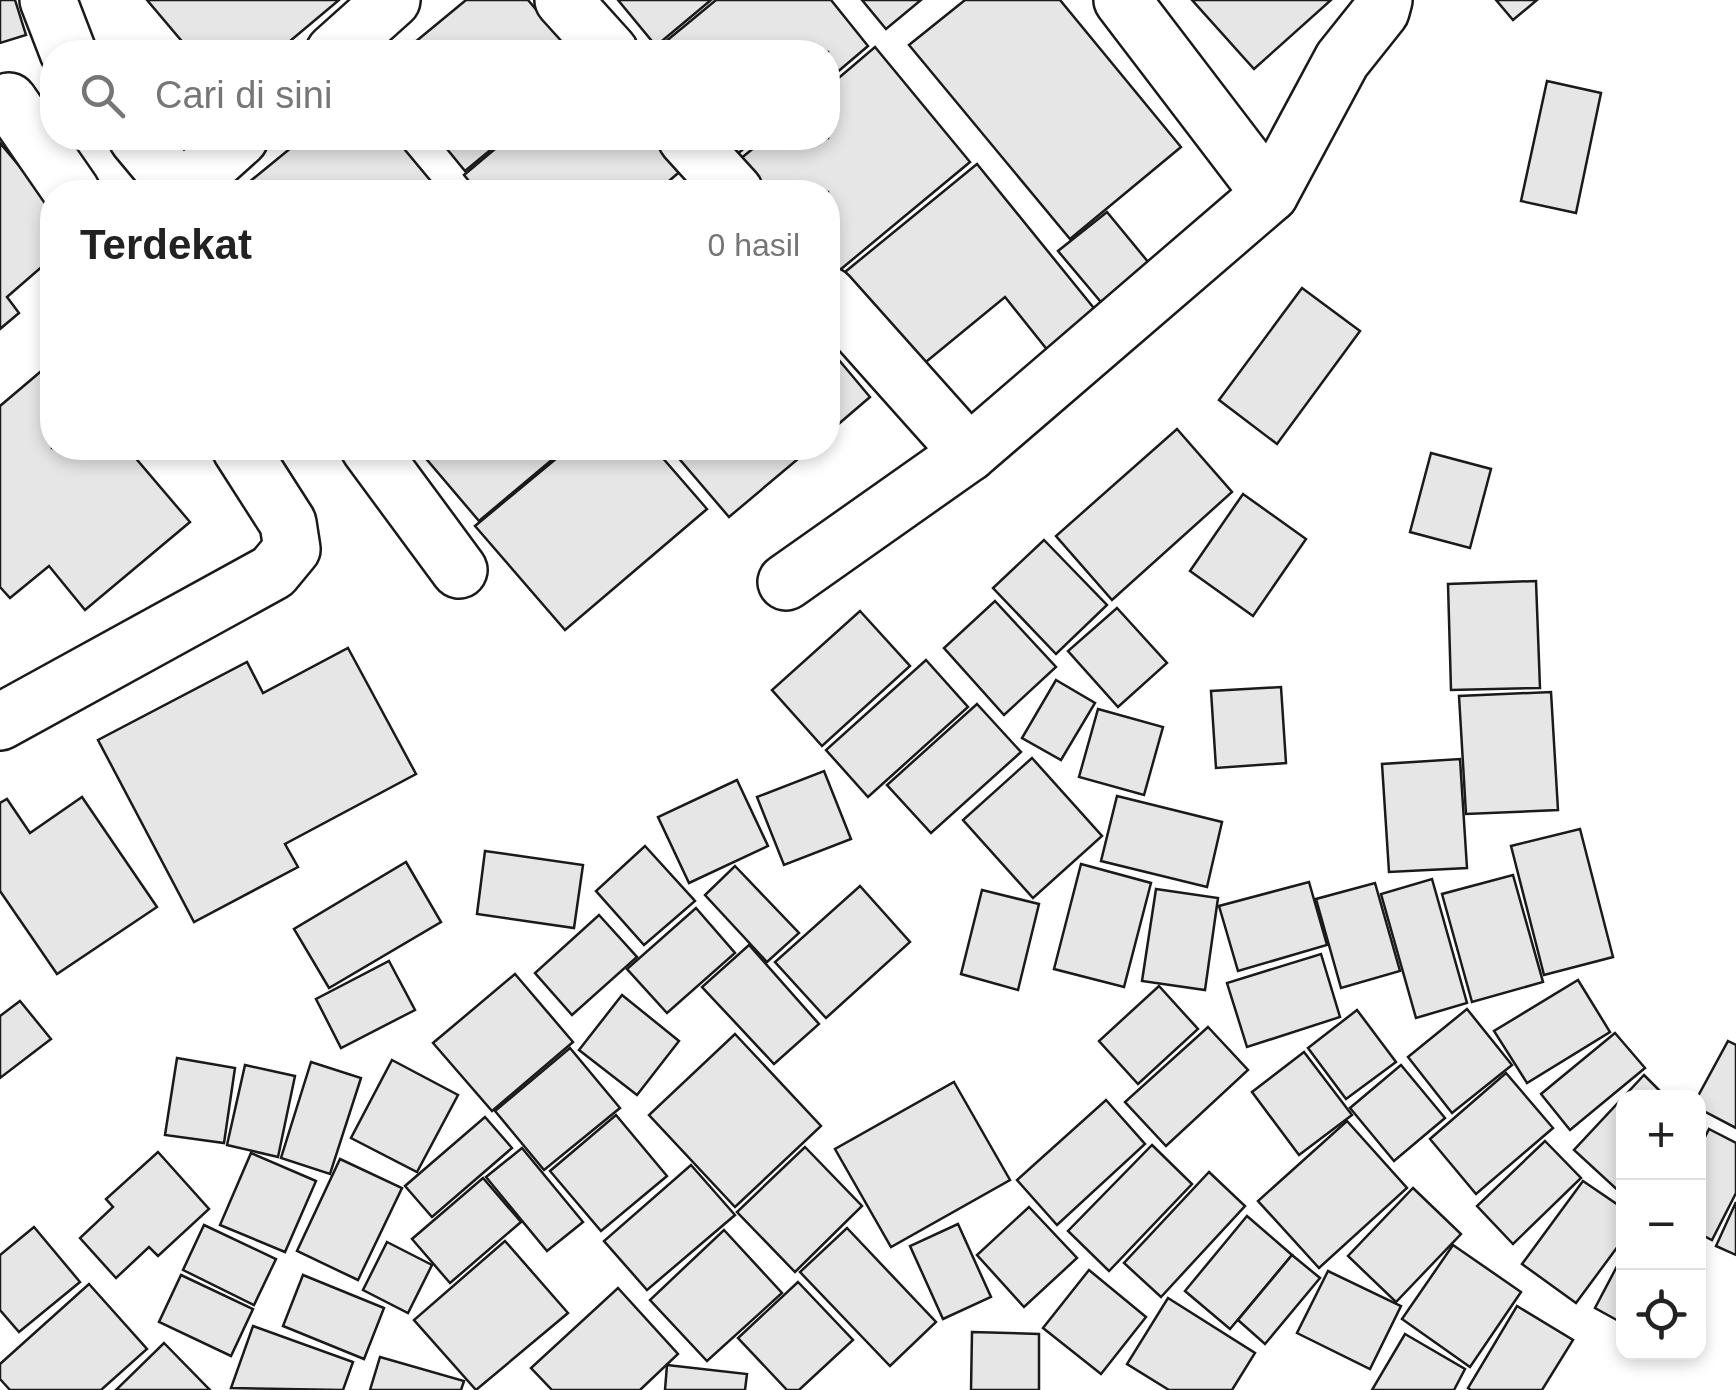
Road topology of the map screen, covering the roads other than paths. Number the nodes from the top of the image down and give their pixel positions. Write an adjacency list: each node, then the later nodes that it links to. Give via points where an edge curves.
1 (48, 0): 6 (street)
2 (392, 0): 7 (street)
3 (562, 0): 8 (street)
4 (1122, 0): 19 (street)
5 (1384, 0): 19 (street, via 1342,60)
6 (63, 40)
7 (347, 40)
8 (599, 40)
9 (9, 101): 10 (street)
10 (40, 146)
11 (43, 150): 15 (street)
12 (147, 150): 16 (street)
13 (227, 150): 17 (street)
14 (697, 150): 18 (street)
15 (64, 180)
16 (171, 180)
17 (194, 180)
18 (724, 180)
19 (1270, 194): 21 (street)
20 (840, 308): 21 (street)
21 (969, 453): 25 (street)
22 (248, 460): 26 (street, via 288,522 292,549 273,572)
23 (378, 460): 24 (street)
24 (459, 570)
25 (786, 582)
26 (6, 704)

